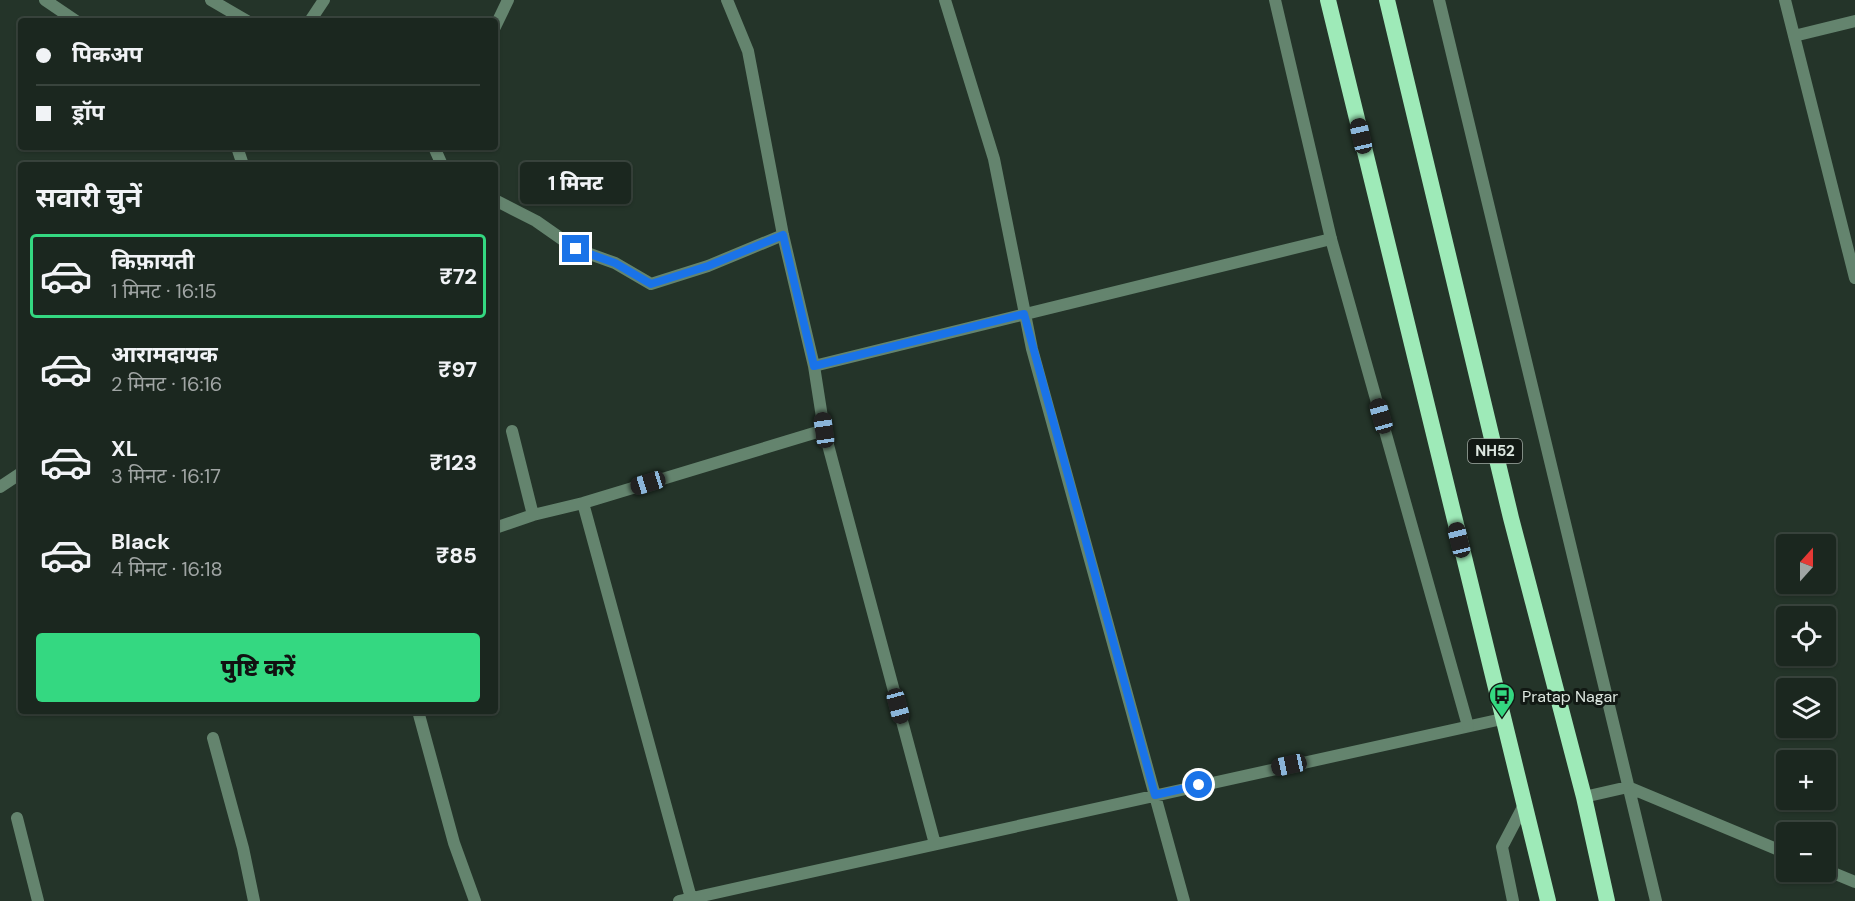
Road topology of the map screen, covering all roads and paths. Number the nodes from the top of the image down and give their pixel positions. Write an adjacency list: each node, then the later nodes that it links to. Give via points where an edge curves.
1 (45, 0): 12 (street)
2 (211, 0): 13 (street)
3 (324, 0): 14 (street)
4 (508, 0): 15 (street)
5 (727, 0): 19 (street, via 748,51)
6 (945, 0): 22 (street, via 994,159)
7 (1275, 0): 20 (street)
8 (1328, 0): 32 (highway)
9 (1387, 0): 37 (highway, NH52, via 1511,518)
10 (1438, 0): 35 (street)
11 (1785, 0): 17 (street)
12 (72, 18)
13 (242, 18)
14 (312, 18)
15 (498, 21)
16 (1855, 21): 17 (street)
17 (1794, 36): 21 (street)
18 (498, 202): 19 (street, via 536,221 576,249 615,263 651,284)
19 (783, 235): 23 (street)
20 (1331, 239): 22 (street); 33 (street)
21 (1855, 278)
22 (1024, 314): 23 (street); 36 (street)
23 (814, 366): 24 (street)
24 (824, 430): 28 (street); 40 (street)
25 (512, 431): 29 (street)
26 (18, 475): 27 (street)
27 (0, 487)
28 (583, 503): 29 (street); 44 (street)
29 (533, 515): 30 (street)
30 (498, 527)
31 (419, 714): 47 (street, via 454,843)
32 (1502, 719): 33 (street); 38 (highway)
33 (1468, 726): 36 (street)
34 (213, 738): 46 (street)
35 (1628, 787): 37 (street); 41 (street); 52 (street)
36 (1155, 795): 40 (street); 48 (street)
37 (1584, 797): 51 (highway, NH52)
38 (1524, 803): 49 (street, via 1502,847); 50 (highway)
39 (17, 818): 45 (street)
40 (935, 844): 44 (street)
41 (1776, 849)
42 (1836, 874): 43 (street)
43 (1855, 882)
44 (685, 900)
45 (38, 901)
46 (254, 901)
47 (475, 901)
48 (1184, 901)
49 (1513, 901)
50 (1548, 901)
51 (1607, 901)
52 (1656, 901)

